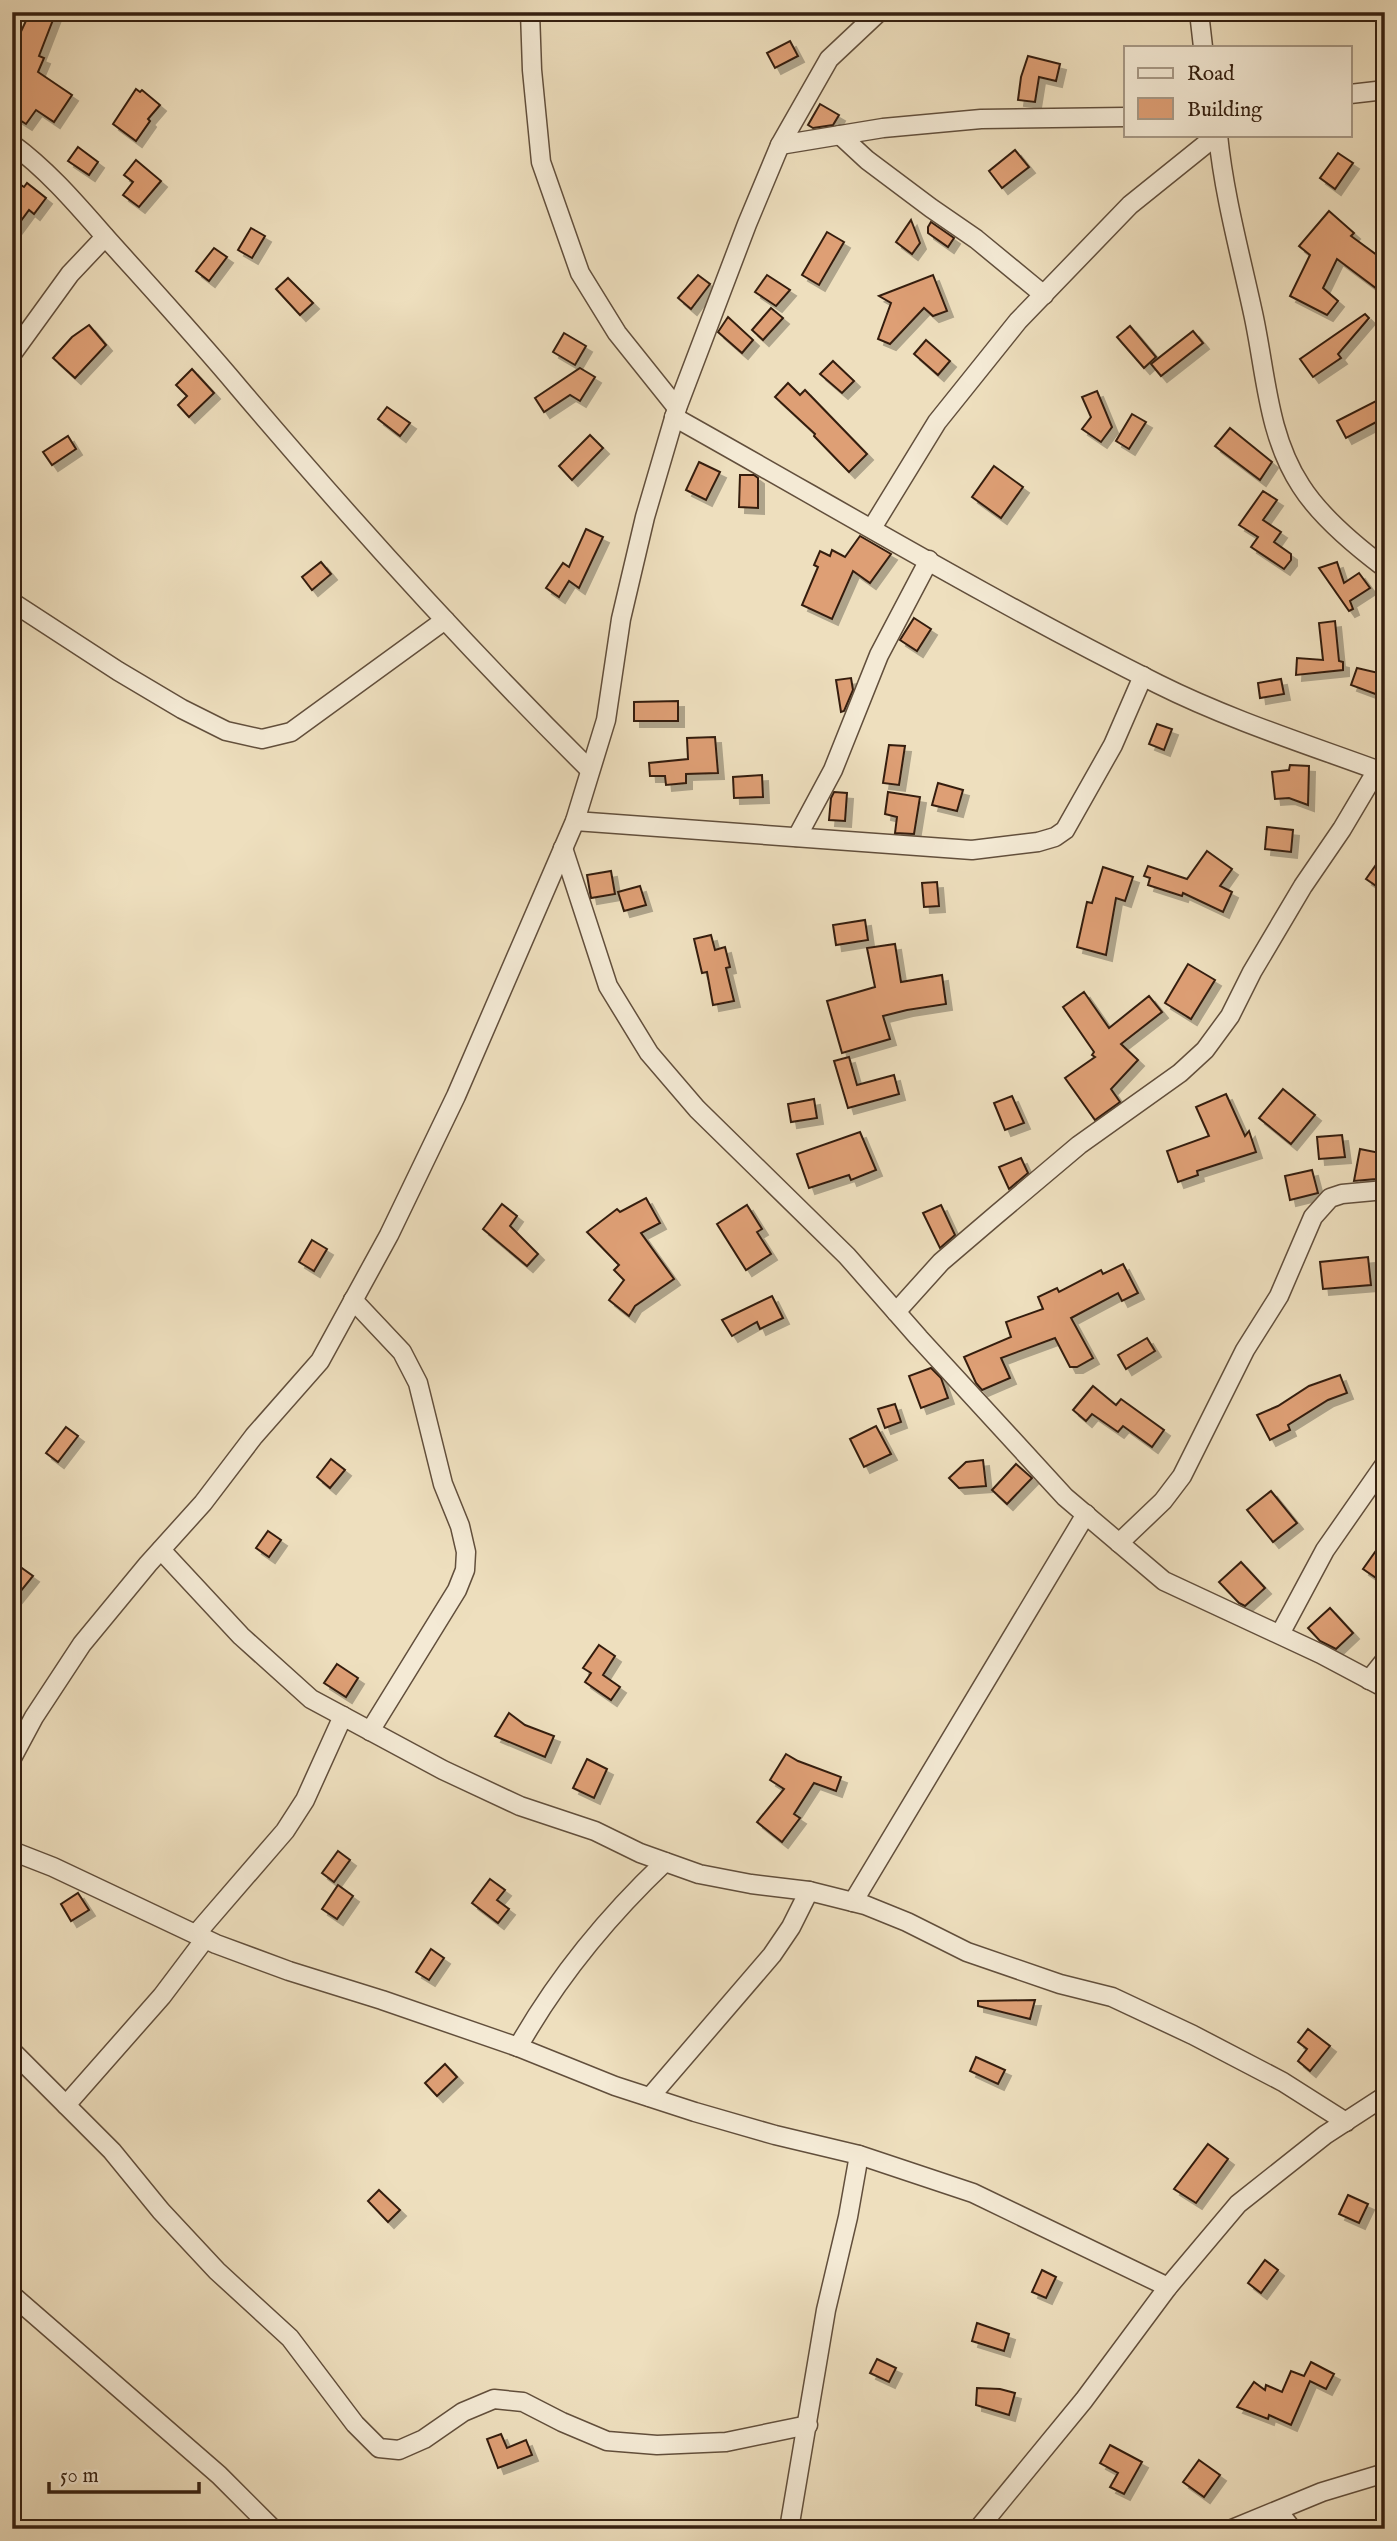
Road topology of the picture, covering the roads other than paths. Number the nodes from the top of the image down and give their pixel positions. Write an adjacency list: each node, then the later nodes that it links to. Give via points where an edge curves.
1 (530, 12): 16 (street, via 541,162 580,272 617,333)
2 (879, 12): 12 (street, via 829,59)
3 (1199, 12): 4 (street)
4 (1203, 46)
5 (1385, 90): 6 (street)
6 (1352, 94)
7 (1124, 117): 8 (street, via 981,119)
8 (840, 135): 12 (street); 14 (street)
9 (1216, 136): 14 (street, via 1130,205)
10 (1217, 136): 19 (street, via 1280,446 1302,488 1331,521)
11 (12, 144): 13 (street, via 59,186)
12 (780, 145): 16 (street)
13 (105, 237): 15 (street, via 70,274); 21 (street)
14 (1044, 295): 17 (street, via 937,422)
15 (12, 354)
16 (676, 413): 17 (street); 23 (street, via 645,517 621,619 606,720)
17 (872, 528): 18 (street)
18 (929, 560): 22 (street); 26 (street, via 878,656 833,770)
19 (1385, 568)
20 (12, 601): 21 (street, via 182,709 226,731 262,740 291,732)
21 (446, 621): 23 (street)
22 (1143, 676): 24 (street, via 1260,728); 26 (street, via 1113,745 1065,830 1055,837 972,850)
23 (590, 770): 25 (street)
24 (1381, 772): 30 (street, via 1303,886 1230,1016 1205,1050 996,1215 941,1262)
25 (575, 821): 26 (street); 27 (street)
26 (797, 837)
27 (563, 848): 29 (street, via 456,1096); 30 (street, via 608,986 649,1053 697,1109 848,1256)
28 (1385, 1190): 33 (street, via 1330,1198 1313,1217 1279,1296 1245,1350 1182,1476)
29 (353, 1300): 34 (street, via 320,1361); 39 (street, via 402,1352 418,1383 443,1484 466,1552 457,1590)
30 (896, 1312): 32 (street, via 1065,1497)
31 (1385, 1464): 35 (street, via 1325,1550)
32 (1086, 1514): 33 (street); 44 (street)
33 (1119, 1543): 35 (street, via 1164,1581)
34 (161, 1550): 38 (street, via 241,1636 311,1699); 40 (street, via 82,1644)
35 (1280, 1634): 37 (street)
36 (1385, 1660): 37 (street)
37 (1377, 1684)
38 (343, 1716): 39 (street); 45 (street, via 285,1831)
39 (370, 1731): 42 (street, via 520,1806)
40 (12, 1758)
41 (12, 1851): 45 (street)
42 (665, 1862): 43 (street, via 712,1877); 46 (street, via 568,1969)
43 (809, 1891): 44 (street); 49 (street, via 772,1955)
44 (853, 1902): 51 (street, via 967,1952 1112,1997 1283,2082)
45 (200, 1936): 46 (street, via 289,1972); 50 (street, via 162,1996)
46 (518, 2047): 49 (street)
47 (12, 2051): 50 (street)
48 (1385, 2096): 51 (street)
49 (650, 2098): 52 (street)
50 (66, 2105): 55 (street, via 217,2271 290,2338 355,2424 379,2448 399,2450 494,2399 523,2402 607,2441 657,2445 726,2442)
51 (1346, 2122): 53 (street, via 1238,2204)
52 (859, 2155): 53 (street, via 973,2193); 55 (street, via 826,2310)
53 (1168, 2287): 60 (street, via 1084,2400)
54 (12, 2295): 58 (street, via 219,2475)
55 (808, 2425): 59 (street)
56 (1385, 2473): 57 (street)
57 (1278, 2511): 61 (street); 62 (street)
58 (273, 2529)
59 (789, 2529)
60 (978, 2529)
61 (1232, 2529)
62 (1292, 2529)

